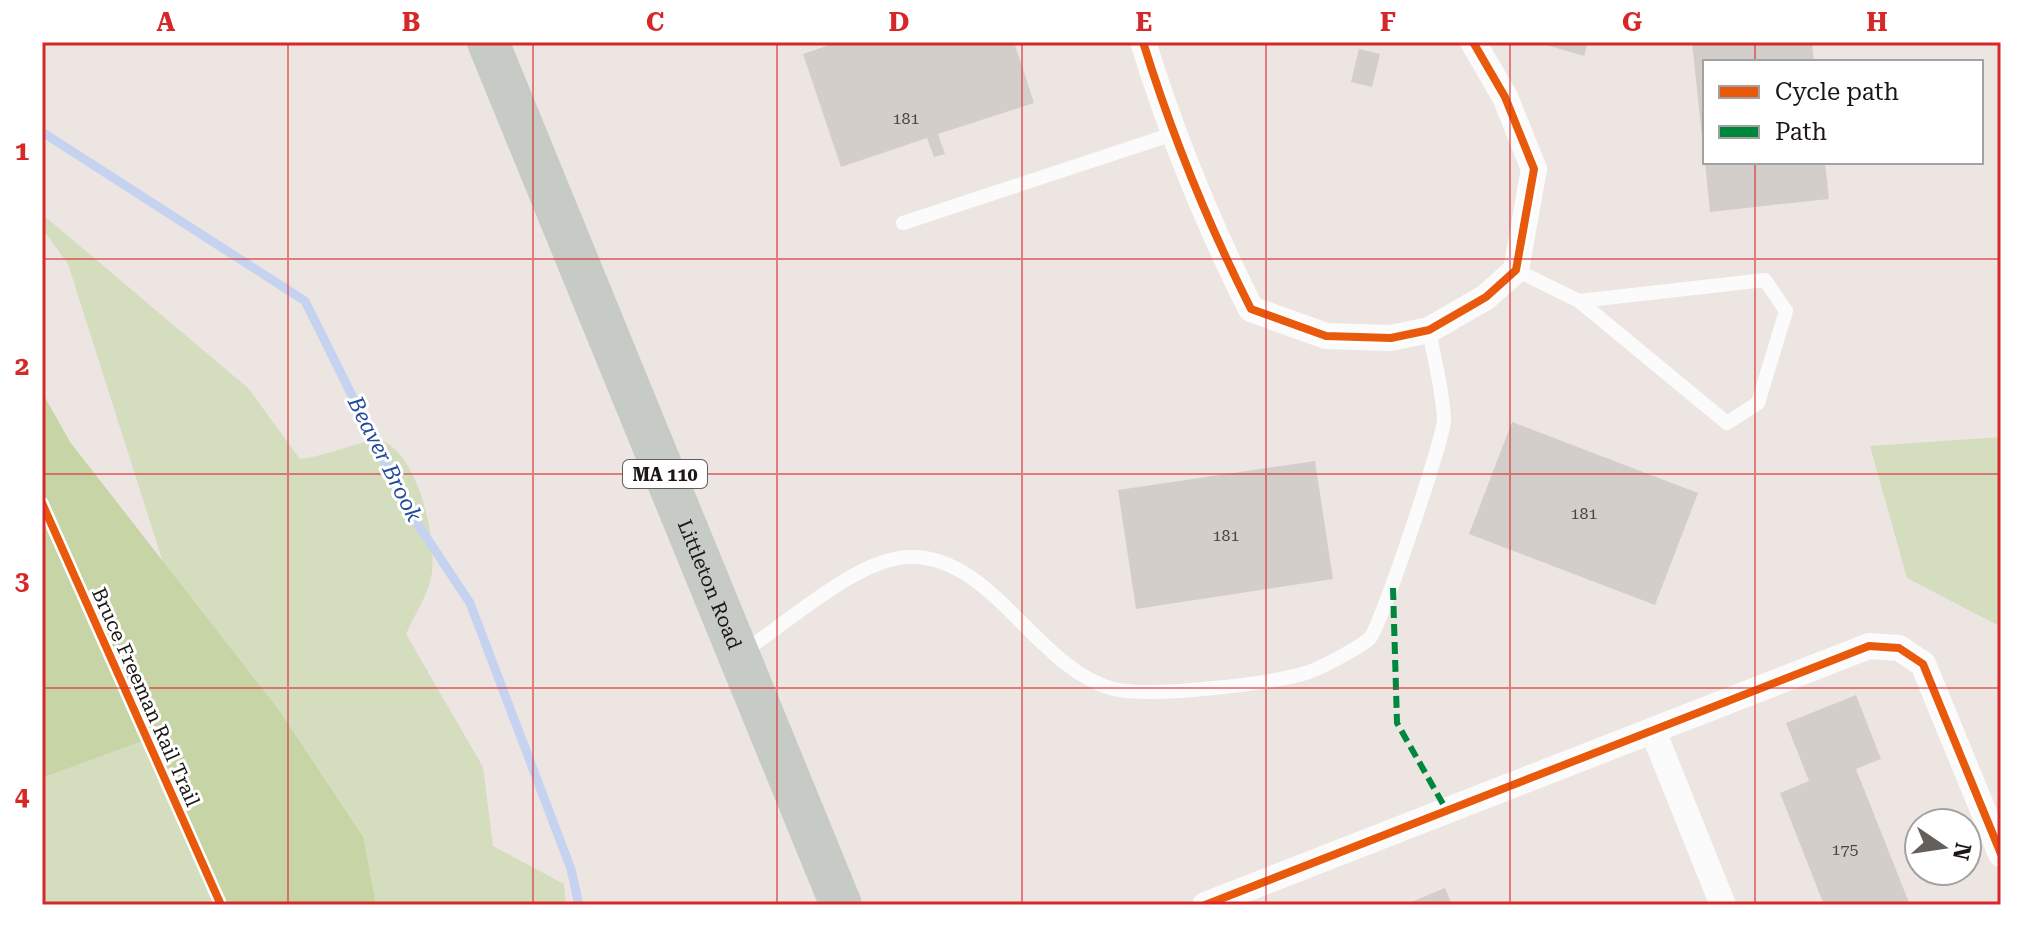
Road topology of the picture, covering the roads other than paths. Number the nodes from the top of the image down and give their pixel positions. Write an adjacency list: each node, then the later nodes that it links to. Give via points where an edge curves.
1 (488, 42): 9 (main road, Littleton Road / MA 110)
2 (1143, 42): 4 (street)
3 (1473, 42): 6 (street, via 1505,97 1534,169)
4 (1173, 134): 5 (lane); 8 (street, via 1251,309 1326,336 1391,338)
5 (903, 223)
6 (1516, 270): 7 (lane); 8 (street, via 1486,297)
7 (1579, 301): 7 (lane, via 1727,423 1758,403 1786,311 1765,280)
8 (1429, 330): 9 (lane, via 1444,422 1393,588 1371,637 1308,673 1212,688 1143,693 1112,689 1041,642 967,574 948,562 909,557 861,570)
9 (739, 655): 12 (main road, Littleton Road / MA 110)
10 (1653, 731): 11 (street, via 1869,646 1899,648 1923,664 1933,681); 13 (street); 14 (street)
11 (2001, 854)
12 (841, 905)
13 (1205, 905)
14 (1723, 905)

